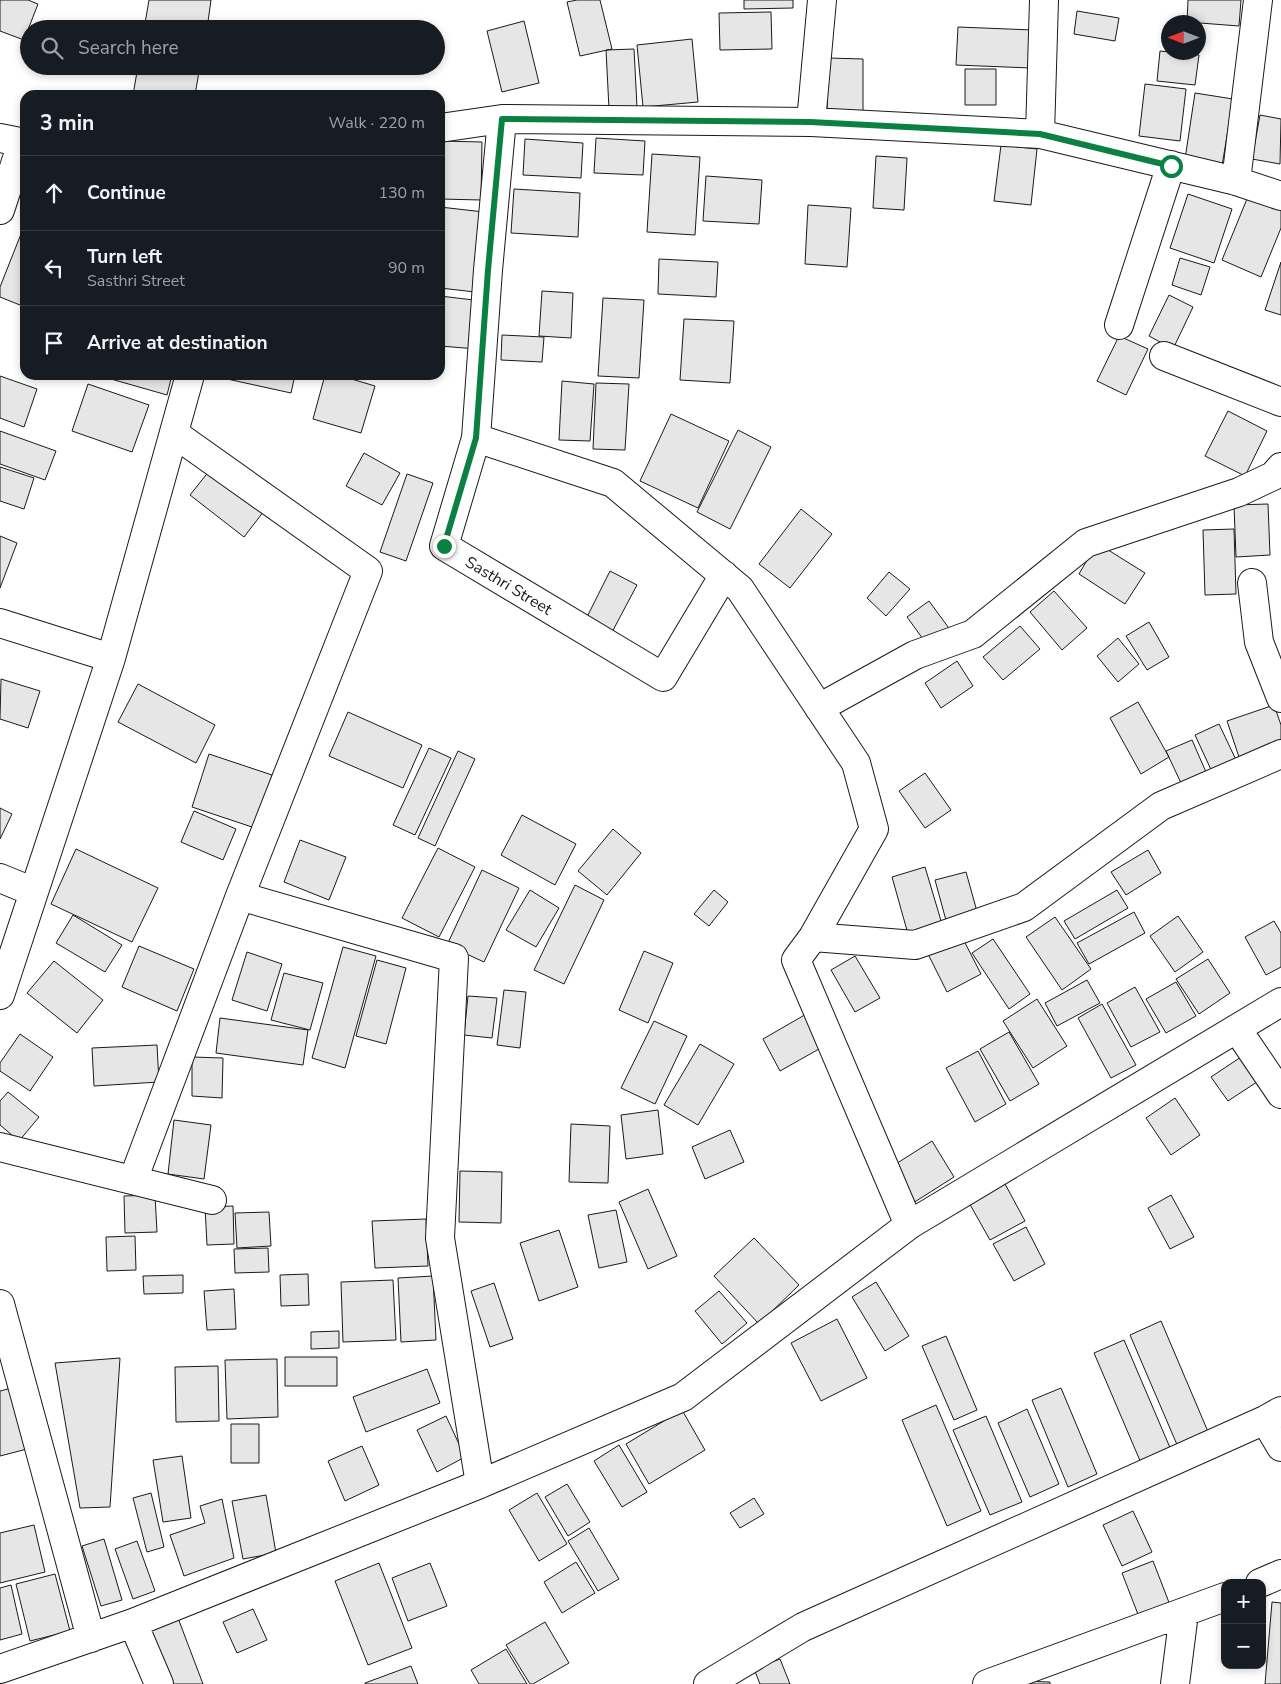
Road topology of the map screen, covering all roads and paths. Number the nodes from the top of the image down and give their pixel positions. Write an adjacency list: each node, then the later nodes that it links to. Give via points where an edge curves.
1 (822, 0): 5 (street)
2 (1044, 0): 7 (street)
3 (1258, 0): 10 (street)
4 (502, 119): 5 (street); 6 (street); 18 (street, Sasthri Street)
5 (810, 122): 7 (street)
6 (445, 127)
7 (1040, 134): 9 (street)
8 (16, 141): 12 (street)
9 (1171, 166): 10 (street); 13 (street)
10 (1236, 181): 11 (street)
11 (1281, 196)
12 (0, 210)
13 (1119, 325)
14 (1164, 356): 16 (street)
15 (189, 380): 17 (street)
16 (1281, 402)
17 (175, 434): 23 (street); 29 (street, via 368,571)
18 (476, 438): 20 (street, via 613,483); 20 (street, Sasthri Street, via 444,546 663,677)
19 (1281, 467): 25 (street, via 1273,476 1239,492 1086,543 973,634 914,655)
20 (724, 575): 25 (street, via 740,589)
21 (1252, 583): 24 (street, via 1259,642)
22 (0, 623): 23 (street)
23 (111, 658): 28 (street)
24 (1281, 698)
25 (819, 708): 30 (street, via 856,763 874,829)
26 (1281, 754): 30 (street, via 1161,806 1024,907 915,945)
27 (0, 878): 28 (street)
28 (34, 892): 31 (street)
29 (240, 896): 36 (street); 42 (street, via 454,958 440,1238)
30 (813, 937): 38 (street, via 796,960)
31 (0, 995)
32 (1281, 1002): 33 (street)
33 (1236, 1029): 34 (street); 38 (street)
34 (1281, 1094)
35 (0, 1147): 36 (street)
36 (133, 1180): 37 (street)
37 (212, 1200)
38 (909, 1225): 42 (street, via 683,1398)
39 (0, 1304): 48 (street)
40 (1273, 1415): 41 (street); 52 (street, via 803,1626)
41 (1281, 1447)
42 (480, 1484): 47 (street)
43 (1281, 1574): 44 (street)
44 (1266, 1580)
45 (1221, 1599): 46 (street)
46 (1184, 1613): 50 (street); 53 (street)
47 (133, 1623): 48 (street); 51 (street)
48 (91, 1638): 49 (street)
49 (0, 1669)
50 (995, 1682)
51 (159, 1684)
52 (708, 1684)
53 (1175, 1684)

